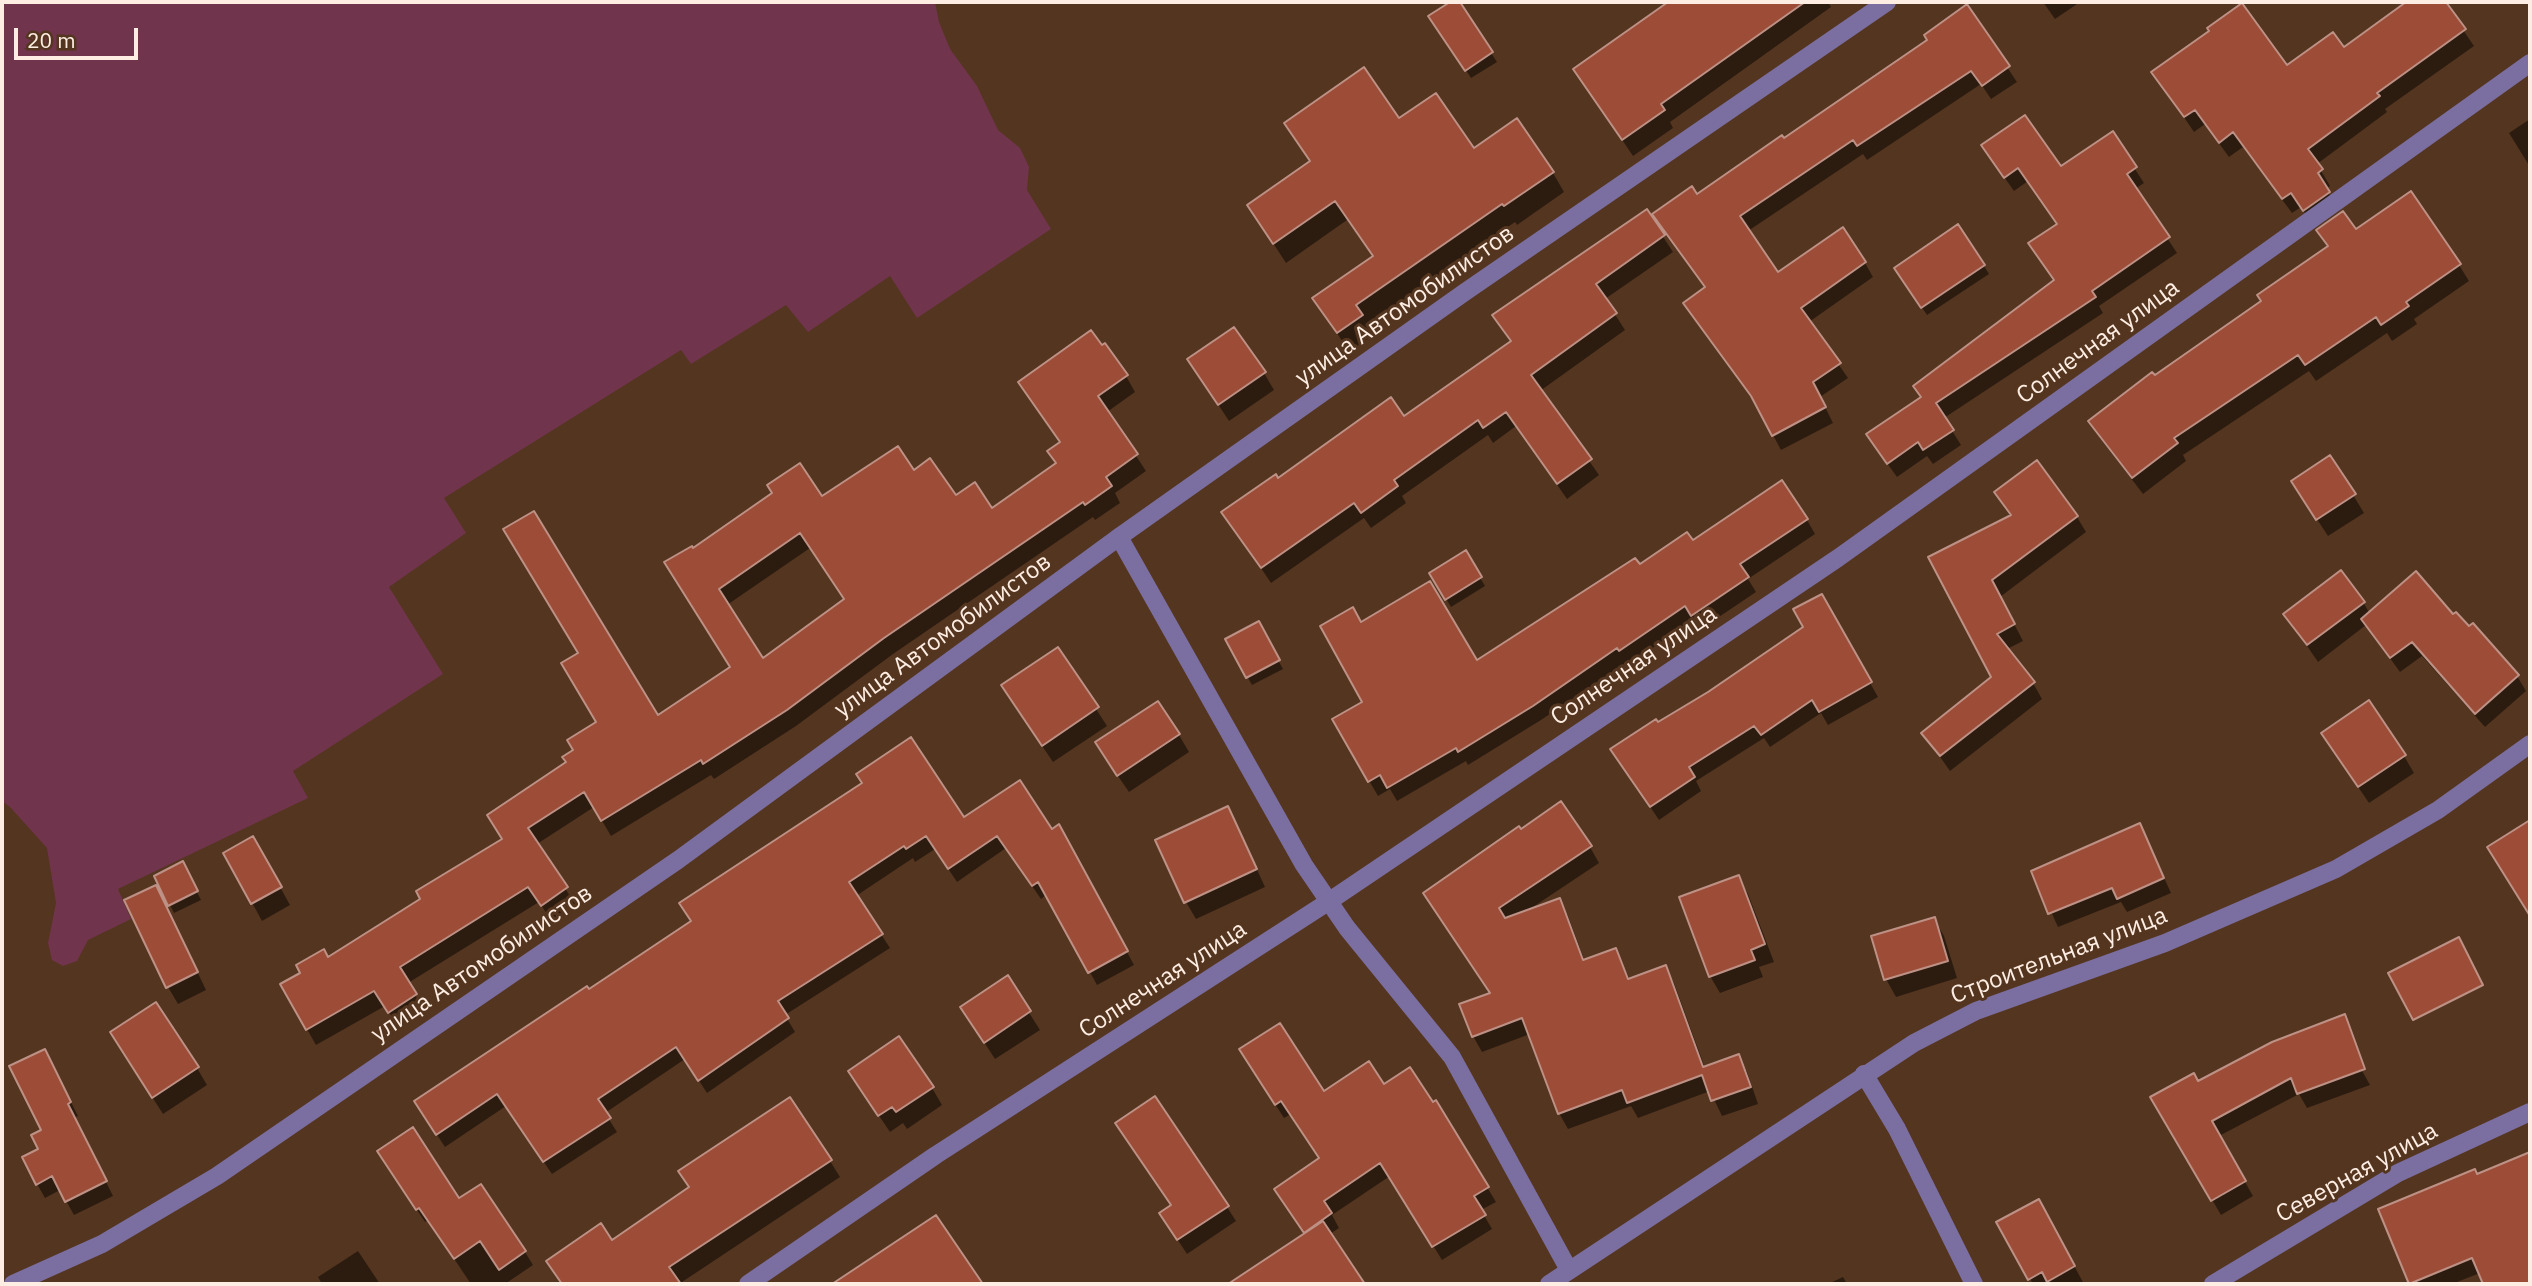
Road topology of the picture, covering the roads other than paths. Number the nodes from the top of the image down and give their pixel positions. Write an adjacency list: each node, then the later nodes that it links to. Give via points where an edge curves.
1 (1887, 2): 3 (street, улица Автомобилистов)
2 (2530, 63): 5 (street, Солнечная улица, via 1838,558)
3 (1119, 537): 5 (street); 9 (street, улица Автомобилистов, via 678,860 217,1176 102,1244)
4 (2530, 744): 6 (street, Строительная улица, via 2438,810 2336,869 2165,943 1976,1010)
5 (1328, 902): 8 (street, via 1452,1057); 10 (street, Солнечная улица, via 936,1155)
6 (1864, 1074): 8 (street, Строительная улица); 12 (street, via 1897,1129)
7 (2530, 1112): 13 (street, Северная улица, via 2398,1173)
8 (1569, 1270): 11 (street, Строительная улица)
9 (13, 1284)
10 (748, 1284)
11 (1549, 1284)
12 (1974, 1284)
13 (2213, 1284)

